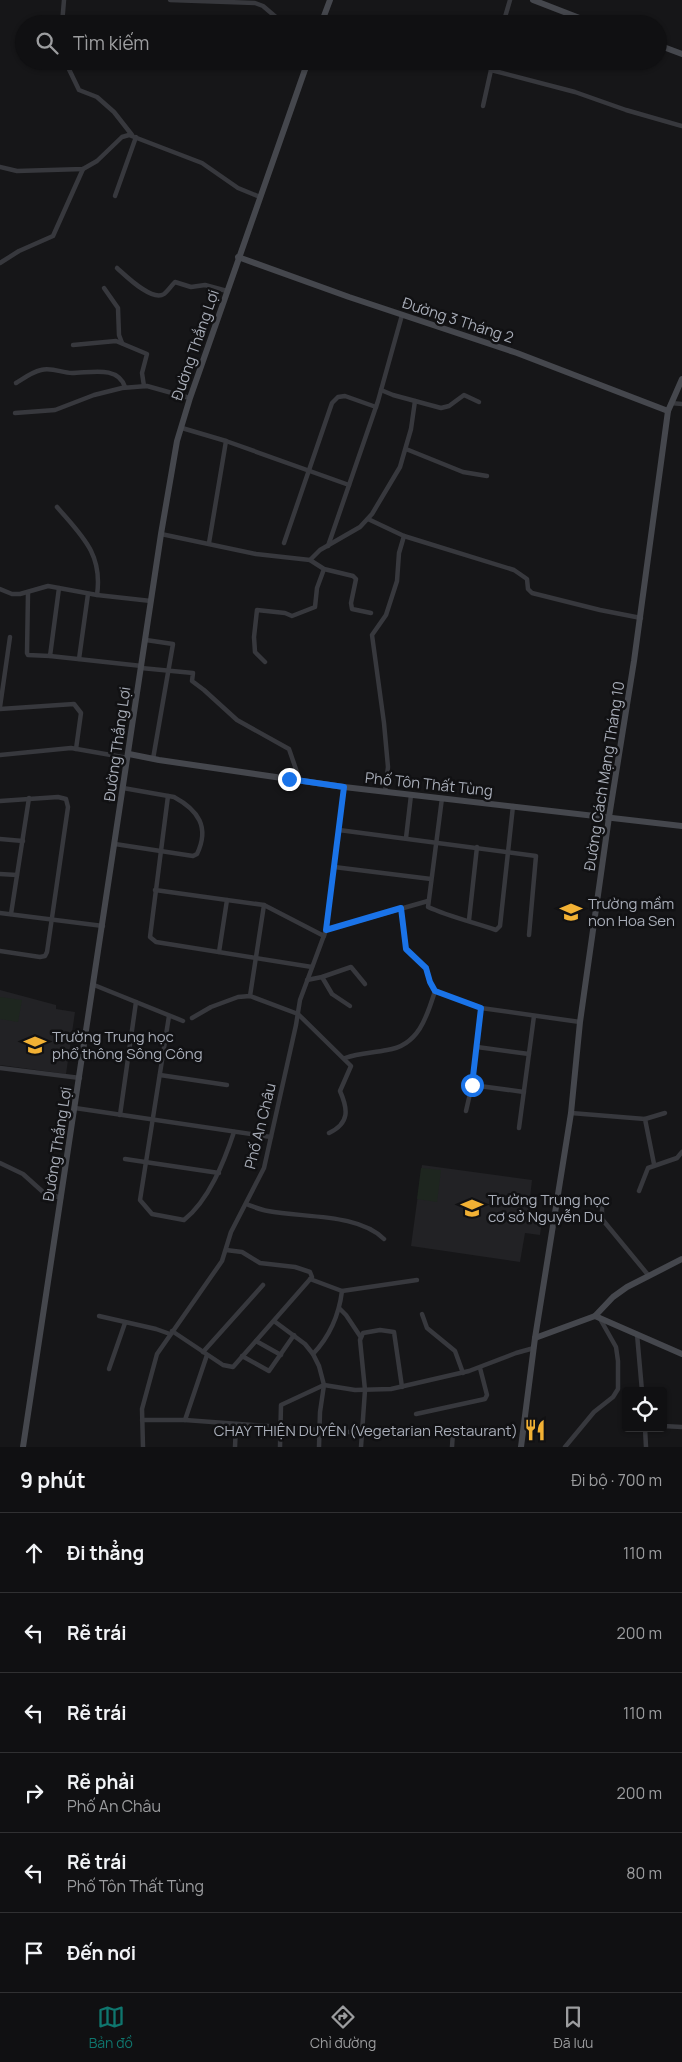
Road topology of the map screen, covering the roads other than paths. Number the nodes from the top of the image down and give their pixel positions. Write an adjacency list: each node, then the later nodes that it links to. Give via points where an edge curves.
1 (64, 0): 6 (street)
2 (170, 0): 7 (street, via 255,2)
3 (330, 0): 8 (street)
4 (510, 0): 9 (street)
5 (533, 0): 10 (street)
6 (63, 15)
7 (274, 15)
8 (324, 15)
9 (506, 15)
10 (572, 15)
11 (667, 48): 12 (street)
12 (682, 54)
13 (69, 70): 18 (street, via 79,90 97,97)
14 (305, 70): 22 (street, Đường Thắng Lợi)
15 (491, 70): 16 (street); 17 (street, via 575,92)
16 (483, 106)
17 (682, 126)
18 (134, 137): 20 (street, via 122,137); 21 (street); 22 (street, via 202,163 238,188)
19 (0, 167): 20 (street, via 17,171)
20 (83, 169): 24 (street, via 53,236)
21 (115, 196)
22 (260, 197): 23 (street, Đường Thắng Lợi)
23 (238, 257): 27 (street, Đường Thắng Lợi); 28 (street, Đường 3 Tháng 2)
24 (0, 263)
25 (117, 268): 27 (street, via 136,285 156,296 164,294 175,282 191,287 205,284)
26 (104, 288): 29 (street, via 118,308)
27 (227, 291): 36 (street, Đường Thắng Lợi)
28 (402, 315): 35 (street); 42 (street, Đường 3 Tháng 2, via 517,353)
29 (122, 343): 30 (street); 33 (street, via 147,354 142,373)
30 (73, 345)
31 (682, 379): 39 (street, Đường Cách Mạng Tháng 10)
32 (16, 383): 34 (street, via 48,369 72,373 105,371 123,382)
33 (144, 386): 34 (street); 36 (street)
34 (125, 387): 43 (street, via 55,410)
35 (381, 390): 37 (street); 41 (street)
36 (190, 398): 44 (street, Đường Thắng Lợi)
37 (415, 401): 38 (street, via 445,408 464,395); 46 (street)
38 (479, 402)
39 (671, 403): 40 (street); 42 (street, Đường Cách Mạng Tháng 10)
40 (682, 404)
41 (376, 407): 47 (street, via 345,396 338,397 332,403); 49 (street)
42 (668, 411): 66 (street, Đường Cách Mạng Tháng 10)
43 (15, 412)
44 (182, 428): 45 (street); 52 (street, Đường Thắng Lợi)
45 (226, 441): 47 (street); 54 (street)
46 (406, 449): 48 (street, via 463,472); 51 (street, via 400,467)
47 (308, 470): 49 (street); 55 (street)
48 (487, 476)
49 (349, 485): 56 (street)
50 (57, 507): 63 (street, via 90,547 99,573)
51 (368, 519): 53 (street); 56 (street)
52 (161, 534): 54 (street); 64 (street, Đường Thắng Lợi)
53 (404, 536): 66 (street, via 514,570 527,579 532,593); 82 (street, via 397,581 386,614 372,635 388,767)
54 (208, 543): 57 (street, via 256,554)
55 (284, 543)
56 (328, 546): 57 (street)
57 (310, 560): 58 (street)
58 (324, 569): 65 (street, via 355,578 352,609); 71 (street, via 317,604 313,608 292,616 257,610 255,652)
59 (59, 588): 61 (street, via 44,586); 62 (street); 69 (street)
60 (0, 589): 61 (street, via 12,594)
61 (28, 593): 69 (street, via 28,655)
62 (88, 594): 63 (street); 70 (street)
63 (98, 595): 64 (street)
64 (151, 601): 68 (street, Đường Thắng Lợi)
65 (371, 613)
66 (641, 618): 89 (street, Đường Cách Mạng Tháng 10)
67 (10, 637): 74 (street)
68 (146, 640): 72 (street, Đường Thắng Lợi); 73 (street, via 173,644)
69 (50, 656): 70 (street)
70 (79, 658): 72 (street)
71 (265, 662)
72 (142, 667): 73 (street); 77 (street, Đường Thắng Lợi)
73 (168, 670): 78 (street); 79 (street, via 193,673 192,681 237,720 289,749)
74 (0, 708): 75 (street, via 74,704 81,713)
75 (76, 749): 76 (street); 77 (street)
76 (0, 755)
77 (128, 756): 78 (street, Phố Tôn Thất Tùng); 81 (street, Đường Thắng Lợi)
78 (153, 759): 79 (street, Phố Tôn Thất Tùng)
79 (300, 781): 80 (street, Phố Tôn Thất Tùng)
80 (344, 787): 82 (street, Phố Tôn Thất Tùng); 91 (street, Phố An Châu)
81 (123, 788): 84 (street); 96 (street, Đường Thắng Lợi)
82 (385, 792): 83 (street, Phố Tôn Thất Tùng)
83 (411, 795): 86 (street, Phố Tôn Thất Tùng); 92 (street)
84 (168, 796): 98 (street); 98 (street, via 180,800 198,816 202,828 197,854)
85 (30, 798): 87 (street); 94 (street); 111 (street, via 58,796 68,802)
86 (442, 798): 88 (street, Phố Tôn Thất Tùng); 95 (street)
87 (0, 801)
88 (513, 806): 89 (street, Phố Tôn Thất Tùng); 99 (street)
89 (609, 817): 90 (street, Phố Tôn Thất Tùng); 134 (street, Đường Cách Mạng Tháng 10)
90 (682, 826)
91 (339, 830): 92 (street); 100 (street, Phố An Châu)
92 (406, 838): 95 (street)
93 (0, 839): 94 (street)
94 (23, 841): 102 (street)
95 (436, 842): 97 (street); 103 (street)
96 (115, 844): 98 (street); 113 (street, Đường Thắng Lợi)
97 (477, 847): 99 (street); 112 (street)
98 (161, 850): 104 (street)
99 (508, 851): 112 (street, via 500,928 496,930); 115 (street, via 534,854 537,858)
100 (334, 867): 103 (street); 114 (street, Phố An Châu)
101 (0, 874): 102 (street)
102 (18, 876): 110 (street)
103 (431, 879): 106 (street)
104 (155, 890): 105 (street); 117 (street, via 151,939)
105 (227, 900): 107 (street); 117 (street)
106 (428, 901): 108 (street); 112 (street, via 428,907 452,918)
107 (264, 906): 114 (street); 118 (street)
108 (401, 908): 114 (street); 124 (street, via 406,949 426,968)
109 (0, 913): 110 (street)
110 (12, 914): 111 (street)
111 (53, 920): 113 (street); 116 (street, via 45,956)
112 (469, 920)
113 (103, 926): 123 (street, Đường Thắng Lợi)
114 (325, 933): 119 (street, Phố An Châu)
115 (529, 935)
116 (0, 951)
117 (220, 952): 118 (street)
118 (255, 958): 119 (street); 125 (street)
119 (312, 967): 121 (street, Phố An Châu)
120 (322, 977): 121 (street); 122 (street, via 351,967); 127 (street, via 332,994)
121 (307, 980): 129 (street, Phố An Châu)
122 (365, 984)
123 (94, 985): 126 (street); 140 (street, Đường Thắng Lợi)
124 (435, 991): 128 (street); 137 (street, via 427,1016 419,1031 409,1040 398,1048)
125 (250, 996): 129 (street); 132 (street, via 238,997)
126 (136, 1002): 130 (street); 148 (street)
127 (350, 1006)
128 (481, 1008): 131 (street); 135 (street)
129 (298, 1014): 137 (street); 154 (street, Phố An Châu)
130 (169, 1016): 133 (street); 139 (street)
131 (534, 1016): 134 (street); 136 (street)
132 (192, 1018)
133 (183, 1021)
134 (580, 1022): 146 (street, Đường Cách Mạng Tháng 10)
135 (477, 1047): 136 (street); 142 (street)
136 (529, 1054): 143 (street)
137 (345, 1058): 153 (street, via 352,1066 340,1090 346,1104 346,1115)
138 (0, 1068): 140 (street)
139 (160, 1075): 141 (street); 150 (street)
140 (80, 1078): 144 (street, Đường Thắng Lợi)
141 (227, 1085)
142 (472, 1085): 143 (street); 145 (street)
143 (524, 1092): 151 (street)
144 (75, 1108): 148 (street); 162 (street, Đường Thắng Lợi)
145 (466, 1111)
146 (571, 1113): 149 (street); 183 (street, Đường Cách Mạng Tháng 10)
147 (665, 1113): 149 (street)
148 (120, 1115): 150 (street)
149 (645, 1119): 159 (street)
150 (153, 1120): 152 (street); 157 (street)
151 (519, 1128)
152 (234, 1132): 154 (street); 160 (street)
153 (329, 1133)
154 (271, 1137): 163 (street, Phố An Châu, via 262,1176)
155 (682, 1152): 159 (street, via 677,1158)
156 (124, 1159): 157 (street)
157 (146, 1162): 160 (street); 160 (street, via 140,1200 152,1214 184,1220 192,1214)
158 (0, 1163): 162 (street, via 23,1174 43,1192)
159 (654, 1164): 161 (street, via 646,1170)
160 (219, 1173)
161 (639, 1191)
162 (62, 1198): 209 (street, Đường Thắng Lợi)
163 (246, 1204): 165 (street, via 270,1212 359,1224); 166 (street, Phố An Châu, via 231,1232)
164 (602, 1208): 168 (street, via 602,1219)
165 (384, 1239)
166 (226, 1250): 169 (street, via 242,1252 260,1263 301,1268 310,1272); 179 (street, Phố An Châu, via 219,1267)
167 (682, 1260): 168 (street)
168 (649, 1276): 176 (street, via 622,1291)
169 (310, 1279): 172 (street); 177 (street)
170 (417, 1280): 172 (street)
171 (263, 1285): 186 (street)
172 (342, 1291): 173 (street)
173 (340, 1308): 182 (street); 187 (street, via 328,1337)
174 (422, 1314): 193 (street, via 427,1328 455,1351)
175 (99, 1316): 178 (street)
176 (597, 1316): 180 (street); 183 (street); 217 (street, via 616,1348 618,1389)
177 (274, 1321): 181 (street); 184 (street)
178 (125, 1323): 179 (street); 191 (street)
179 (171, 1333): 186 (street); 199 (street, Phố An Châu, via 154,1362 143,1402)
180 (637, 1334): 188 (street); 196 (street)
181 (294, 1335): 187 (street); 189 (street)
182 (360, 1336): 195 (street, via 380,1330 394,1332); 197 (street)
183 (535, 1338): 185 (street, Đường Cách Mạng Tháng 10)
184 (256, 1341): 189 (street); 190 (street)
185 (534, 1348): 192 (street); 216 (street, Đường Cách Mạng Tháng 10)
186 (205, 1354): 190 (street, via 231,1368); 200 (street)
187 (313, 1354): 194 (street)
188 (682, 1354)
189 (281, 1355): 190 (street, via 268,1371)
190 (242, 1356)
191 (109, 1368)
192 (480, 1368): 193 (street); 198 (street, via 485,1399)
193 (463, 1373): 195 (street)
194 (324, 1385): 197 (street); 202 (street, via 281,1405); 206 (street)
195 (402, 1387): 197 (street)
196 (642, 1387)
197 (365, 1390): 208 (street)
198 (416, 1414)
199 (142, 1420): 200 (street); 210 (street, Phố An Châu)
200 (185, 1420): 201 (street)
201 (236, 1424): 202 (street); 211 (street)
202 (281, 1426): 206 (street); 212 (street)
203 (667, 1426): 204 (street)
204 (682, 1427)
205 (468, 1428): 215 (street, via 453,1432)
206 (320, 1430): 208 (street); 213 (street)
207 (645, 1432): 218 (street)
208 (362, 1433): 214 (street)
209 (23, 1447)
210 (143, 1447)
211 (235, 1447)
212 (280, 1447)
213 (319, 1447)
214 (361, 1447)
215 (452, 1447)
216 (522, 1447)
217 (565, 1447)
218 (646, 1447)

